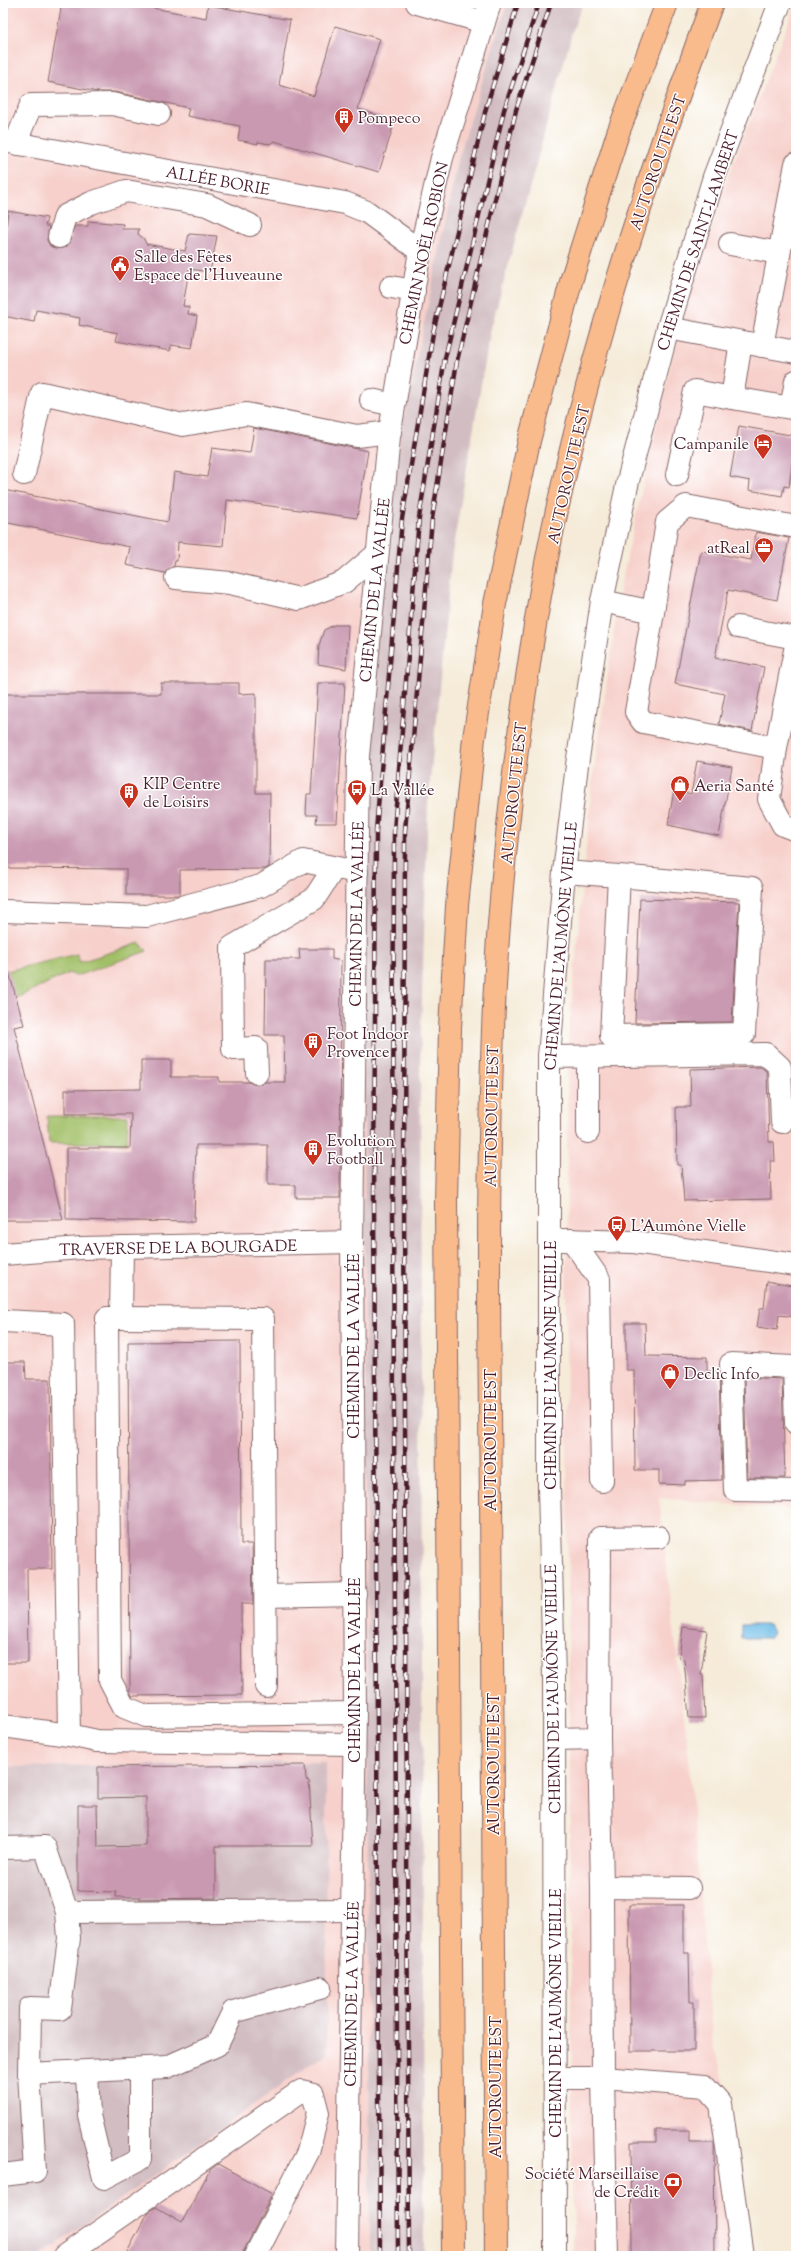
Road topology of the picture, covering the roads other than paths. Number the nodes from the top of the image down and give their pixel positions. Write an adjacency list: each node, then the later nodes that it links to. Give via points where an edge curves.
1 (417, 3): 6 (street)
2 (653, 3): 8 (highway)
3 (667, 3): 8 (highway)
4 (712, 3): 86 (highway, AUTOROUTE EST, via 614,290 572,447 536,621 518,742 503,888 493,1025 488,1208)
5 (780, 3): 18 (street, CHEMIN DE SAINT-LAMBERT, via 714,177)
6 (487, 13): 14 (street, CHEMIN NOËL ROBION, via 442,158)
7 (159, 114): 9 (street, via 112,104 31,105 20,132)
8 (618, 133): 85 (highway, via 572,278 531,434 495,604 474,738 456,906 446,1201)
9 (11, 143): 14 (street, ALLÉE BORIE, via 345,203 367,212)
10 (796, 164): 15 (street)
11 (250, 225): 12 (street, via 207,205 126,190 65,216)
12 (59, 237)
13 (730, 244): 15 (street)
14 (420, 251): 17 (street, CHEMIN NOËL ROBION)
15 (779, 253): 19 (street)
16 (391, 287): 17 (street)
17 (414, 291): 24 (street, CHEMIN NOËL ROBION)
18 (668, 328): 19 (street); 28 (street, CHEMIN DE SAINT-LAMBERT)
19 (752, 344): 20 (street); 22 (street)
20 (796, 352)
21 (796, 381): 22 (street, via 791,408)
22 (732, 398): 27 (street, via 695,391)
23 (371, 400): 24 (street)
24 (394, 405): 25 (street, CHEMIN NOËL ROBION)
25 (389, 434): 26 (street, via 357,436 246,414 183,425 42,393); 30 (street, CHEMIN DE LA VALLÉE)
26 (24, 474)
27 (677, 475)
28 (628, 481): 32 (street, CHEMIN DE L'AUMÔNE VIEILLE)
29 (796, 527): 33 (street, via 686,506 667,522)
30 (377, 554): 31 (street, via 344,582 299,599 230,583); 40 (street, CHEMIN DE LA VALLÉE, via 358,756)
31 (176, 578)
32 (602, 601): 33 (street); 41 (street, CHEMIN DE L'AUMÔNE VIEILLE)
33 (653, 612): 37 (street, via 636,712 643,722)
34 (738, 627): 35 (street)
35 (796, 638)
36 (796, 645): 37 (street)
37 (776, 748): 38 (street, via 769,798 783,825)
38 (796, 830)
39 (334, 868): 40 (street); 43 (street, via 303,862 260,886 147,916); 46 (street, via 314,899 232,947 233,1049 256,1048)
40 (357, 872): 51 (street, CHEMIN DE LA VALLÉE)
41 (564, 872): 42 (street); 44 (street, CHEMIN DE L'AUMÔNE VIEILLE)
42 (619, 876): 42 (street, via 752,888 744,1034 611,1036)
43 (3, 911)
44 (549, 1057): 45 (street); 49 (street, CHEMIN DE L'AUMÔNE VIEILLE)
45 (588, 1057): 47 (street, via 766,1054 780,1067); 48 (street)
46 (257, 1073)
47 (782, 1122)
48 (588, 1132)
49 (550, 1240): 50 (street); 68 (street, CHEMIN DE L'AUMÔNE VIEILLE, via 549,1488)
50 (572, 1240): 54 (street, via 634,1242); 58 (street, via 599,1279)
51 (352, 1242): 52 (street, TRAVERSE DE LA BOURGADE); 61 (street, CHEMIN DE LA VALLÉE)
52 (122, 1247): 53 (street, TRAVERSE DE LA BOURGADE); 55 (street)
53 (3, 1254)
54 (796, 1265)
55 (121, 1318): 62 (street, via 263,1319); 64 (street, via 107,1318 110,1680 124,1707 146,1716)
56 (3, 1321): 66 (street, via 64,1324)
57 (796, 1423): 59 (street, via 794,1367 731,1364 735,1490)
58 (602, 1481)
59 (796, 1491)
60 (658, 1537): 67 (street, via 600,1538)
61 (355, 1594): 62 (street); 64 (street, CHEMIN DE LA VALLÉE)
62 (266, 1596): 63 (street)
63 (266, 1686)
64 (355, 1713): 69 (street, CHEMIN DE LA VALLÉE)
65 (3, 1726): 66 (street)
66 (69, 1734): 69 (street, via 97,1740)
67 (599, 1738): 68 (street); 71 (street)
68 (554, 1739): 79 (street, CHEMIN DE L'AUMÔNE VIEILLE)
69 (354, 1744): 73 (street, CHEMIN DE LA VALLÉE)
70 (3, 1848): 74 (street, via 45,1847)
71 (602, 1887): 72 (street); 80 (street)
72 (689, 1888)
73 (352, 1910): 74 (street); 84 (street, CHEMIN DE LA VALLÉE)
74 (67, 1912): 78 (street, via 69,1938 60,2009 30,2008)
75 (320, 1988): 76 (street, via 233,2012 217,2045 167,2067)
76 (140, 2069): 77 (street); 77 (street, via 140,2159 104,2178 89,2115)
77 (87, 2072): 78 (street)
78 (30, 2074): 81 (street, via 35,2171)
79 (555, 2078): 80 (street); 87 (street, CHEMIN DE L'AUMÔNE VIEILLE)
80 (603, 2078): 88 (street); 89 (street, via 705,2086 721,2104)
81 (3, 2175)
82 (64, 2256): 83 (street, via 301,2091 313,2094 318,2113 308,2152)
83 (255, 2256)
84 (347, 2256)
85 (453, 2256)
86 (496, 2256)
87 (556, 2256)
88 (607, 2256)
89 (742, 2256)

